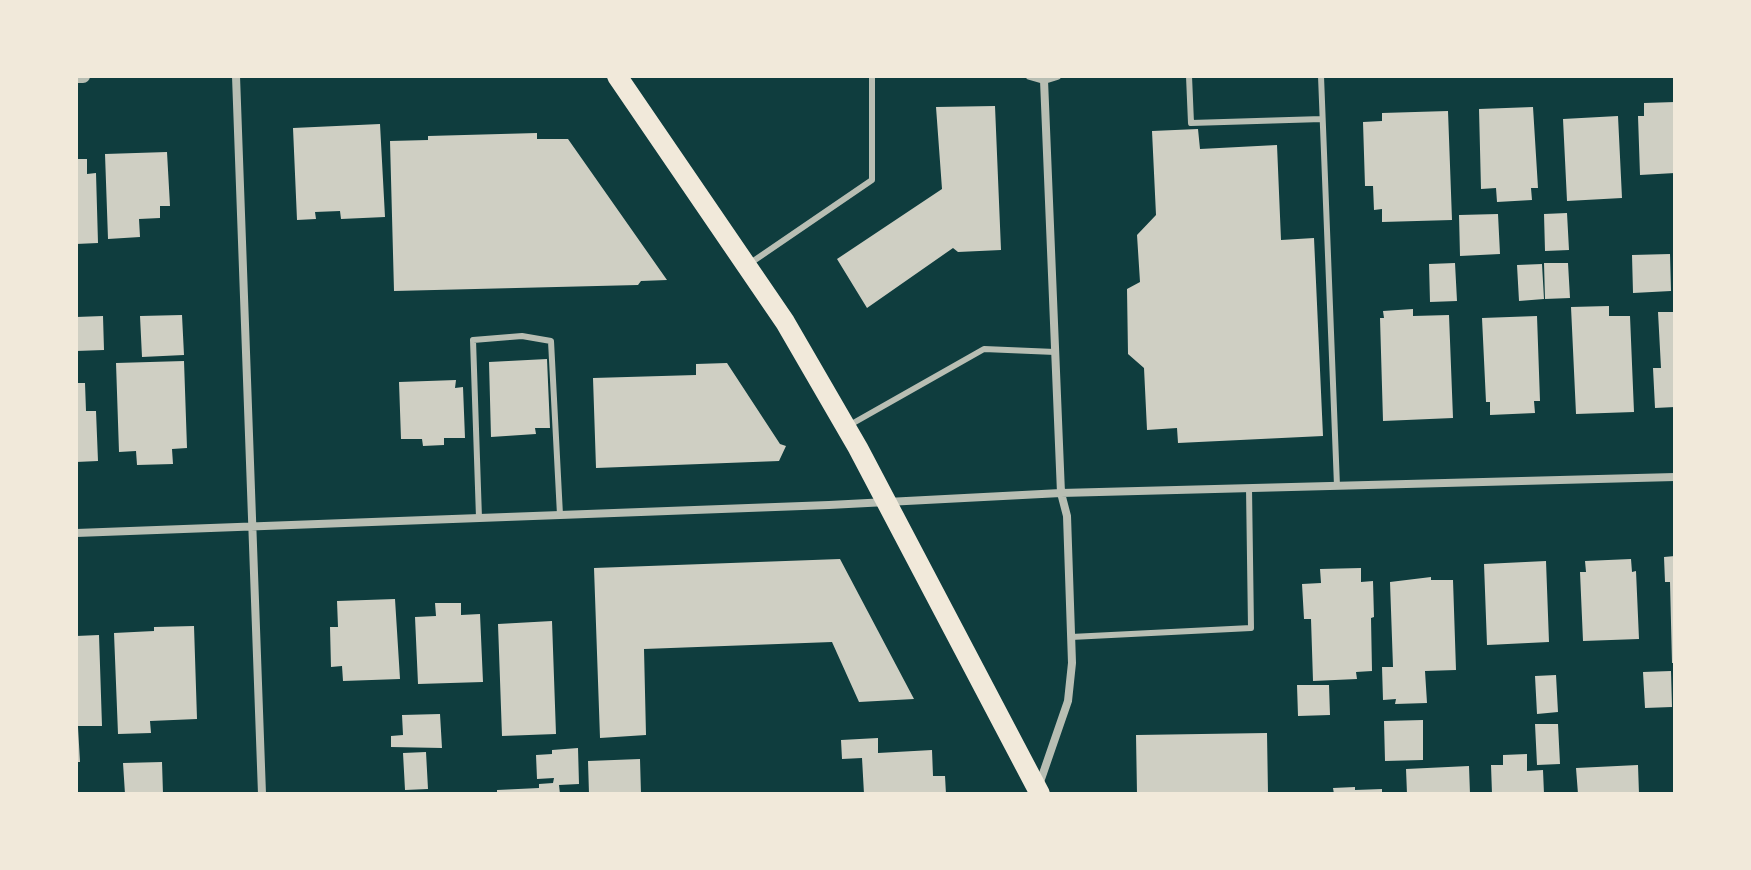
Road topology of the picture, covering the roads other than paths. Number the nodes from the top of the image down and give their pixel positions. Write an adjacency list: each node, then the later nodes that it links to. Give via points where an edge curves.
1 (76, 76): 2 (street)
2 (83, 76)
3 (236, 76): 22 (street)
4 (617, 76): 12 (main road)
5 (872, 76): 12 (lane, via 872,180)
6 (1030, 76): 10 (street)
7 (1057, 76): 10 (street)
8 (1189, 76): 11 (lane, via 1191,123)
9 (1321, 76): 11 (lane)
10 (1044, 80): 13 (street)
11 (1322, 119): 16 (lane)
12 (747, 265): 14 (main road)
13 (1055, 352): 14 (lane, via 984,349); 18 (street)
14 (846, 427): 19 (main road)
15 (1675, 477): 16 (street)
16 (1337, 486): 17 (street)
17 (1249, 488): 18 (street); 24 (lane, via 1251,628)
18 (1061, 493): 19 (street); 24 (street, via 1067,516)
19 (887, 502): 20 (street); 25 (main road)
20 (560, 515): 21 (street); 21 (lane, via 551,341 522,336 473,340)
21 (479, 518): 22 (street)
22 (253, 527): 23 (street); 26 (street)
23 (76, 533)
24 (1071, 637): 25 (street, via 1068,701)
25 (1039, 792)
26 (262, 794)

